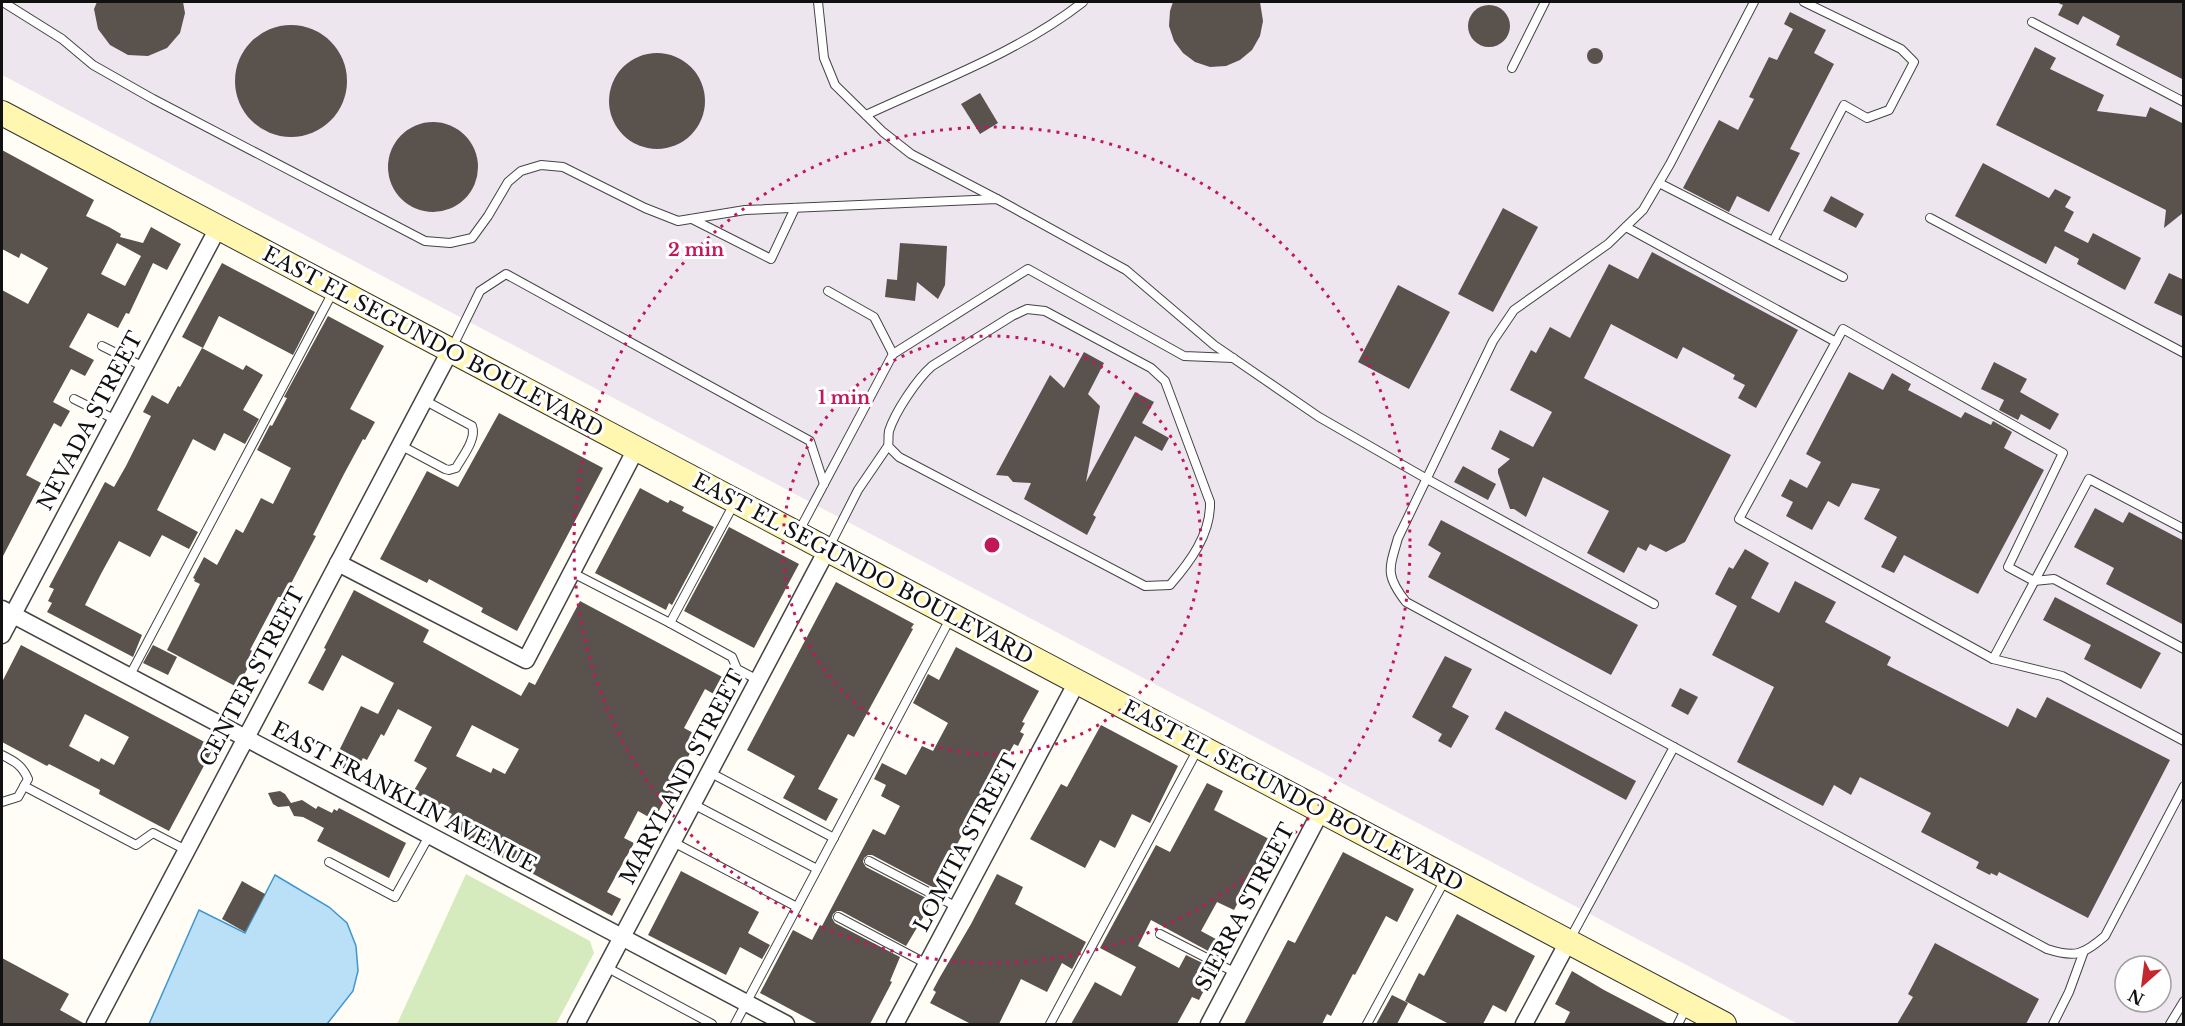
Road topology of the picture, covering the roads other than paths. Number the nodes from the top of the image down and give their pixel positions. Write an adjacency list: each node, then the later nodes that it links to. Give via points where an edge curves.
1 (3, 2): 16 (lane, via 62,39 93,65 425,241 450,243 472,238 508,182 521,171 541,165 563,167 678,221)
2 (818, 2): 11 (lane, via 824,58 835,85)
3 (1083, 2): 11 (lane, via 1056,23 1016,45)
4 (1545, 2): 8 (lane)
5 (1754, 2): 12 (lane)
6 (1804, 2): 19 (lane, via 1901,49 1914,62 1889,110 1867,118 1844,105)
7 (2032, 22): 9 (lane)
8 (1512, 68)
9 (2184, 102)
10 (2, 113): 18 (main road, EAST EL SEGUNDO BOULEVARD)
11 (866, 116): 13 (lane, via 911,154)
12 (1659, 183): 17 (lane, via 1643,210); 19 (lane)
13 (997, 200): 14 (lane); 28 (lane, via 1126,270)
14 (795, 208): 16 (lane, via 745,210); 16 (lane, via 771,259)
15 (1930, 218): 26 (lane)
16 (692, 219)
17 (1626, 226): 23 (lane); 36 (lane, via 1608,244 1514,310 1493,341)
18 (218, 228): 21 (main road, EAST EL SEGUNDO BOULEVARD); 29 (street, NEVADA STREET)
19 (1773, 241): 20 (lane)
20 (1844, 277)
21 (334, 290): 25 (main road, EAST EL SEGUNDO BOULEVARD); 52 (lane)
22 (828, 291): 27 (lane, via 874,317)
23 (1836, 342): 44 (lane, via 1843,329 2063,453 2008,567); 51 (lane, via 1739,519)
24 (102, 345): 29 (lane)
25 (450, 351): 31 (street, CENTER STREET); 35 (main road, EAST EL SEGUNDO BOULEVARD); 37 (lane, via 480,291 506,274 810,441)
26 (2184, 353)
27 (893, 354): 28 (lane, via 1028,269 1185,356); 37 (lane)
28 (1233, 358): 36 (lane, via 1319,417)
29 (144, 367): 32 (street, NEVADA STREET)
30 (74, 399): 32 (lane)
31 (424, 400): 33 (street, CENTER STREET); 33 (lane, via 474,429 456,468 449,470)
32 (116, 420): 46 (street, NEVADA STREET)
33 (400, 445): 42 (street, CENTER STREET)
34 (888, 446): 34 (lane, via 899,457 1145,586 1170,585 1188,565 1210,519 1210,502 1165,381 1151,368 1045,311 1028,309 1012,316 932,366 908,395 889,432); 41 (lane, via 858,490)
35 (636, 449): 38 (main road, EAST EL SEGUNDO BOULEVARD); 43 (street)
36 (1427, 479): 45 (lane); 58 (lane, via 1398,538 1389,567 1394,586 1406,602)
37 (824, 484): 40 (lane)
38 (735, 501): 40 (main road, EAST EL SEGUNDO BOULEVARD); 48 (lane)
39 (2184, 529): 44 (lane, via 2089,479)
40 (797, 534): 41 (main road, EAST EL SEGUNDO BOULEVARD)
41 (827, 550): 47 (main road, EAST EL SEGUNDO BOULEVARD); 53 (street, MARYLAND STREET)
42 (338, 562): 43 (street, via 526,660); 55 (street, CENTER STREET)
43 (571, 572): 48 (lane)
44 (2034, 581): 50 (lane, via 2054,579); 51 (lane)
45 (1654, 604)
46 (7, 612): 49 (street, NEVADA STREET); 52 (street, EAST FRANKLIN AVENUE)
47 (952, 616): 54 (main road, EAST EL SEGUNDO BOULEVARD); 67 (lane)
48 (670, 623): 53 (lane, via 732,657 738,669)
49 (2, 635)
50 (2184, 649)
51 (1993, 658): 56 (lane, via 2062,676)
52 (129, 677): 55 (street, EAST FRANKLIN AVENUE)
53 (758, 680): 60 (street, MARYLAND STREET)
54 (1077, 682): 57 (main road, EAST EL SEGUNDO BOULEVARD); 75 (street, LOMITA STREET)
55 (246, 738): 66 (street, EAST FRANKLIN AVENUE); 69 (street, CENTER STREET)
56 (2184, 741)
57 (1199, 747): 65 (main road, EAST EL SEGUNDO BOULEVARD); 93 (lane)
58 (1674, 747): 79 (lane); 80 (lane, via 2047,949 2067,955)
59 (2, 754): 61 (lane, via 24,770 28,779)
60 (709, 772): 64 (street, MARYLAND STREET); 67 (lane)
61 (24, 786): 63 (lane, via 18,797); 69 (lane, via 136,845 153,833)
62 (2184, 786): 80 (lane, via 2105,936)
63 (2, 802)
64 (693, 804): 68 (street, MARYLAND STREET); 72 (lane)
65 (1321, 811): 73 (main road, EAST EL SEGUNDO BOULEVARD); 83 (street, SIERRA STREET)
66 (429, 836): 71 (lane, via 394,897); 78 (street, EAST FRANKLIN AVENUE)
67 (834, 838): 72 (lane)
68 (672, 842): 74 (lane); 78 (street, MARYLAND STREET)
69 (186, 850): 87 (street, CENTER STREET)
70 (869, 861): 75 (lane)
71 (329, 862)
72 (817, 869): 74 (lane)
73 (1446, 878): 79 (main road, EAST EL SEGUNDO BOULEVARD); 95 (lane)
74 (797, 907): 85 (lane)
75 (957, 908): 81 (street, LOMITA STREET)
76 (838, 917): 81 (lane)
77 (1160, 934): 83 (lane)
78 (622, 938): 82 (street, MARYLAND STREET); 85 (street, EAST FRANKLIN AVENUE)
79 (1568, 942): 86 (main road, EAST EL SEGUNDO BOULEVARD); 96 (street)
80 (2084, 951): 98 (lane)
81 (927, 964): 92 (street, LOMITA STREET)
82 (606, 967): 88 (street, MARYLAND STREET); 89 (lane)
83 (1236, 973): 94 (street, SIERRA STREET)
84 (2184, 1001): 99 (lane)
85 (746, 1004): 90 (lane); 91 (street, EAST FRANKLIN AVENUE)
86 (1683, 1015): 97 (main road, EAST EL SEGUNDO BOULEVARD)
87 (95, 1024)
88 (576, 1024)
89 (712, 1024)
90 (735, 1024)
91 (786, 1024)
92 (895, 1024)
93 (1050, 1024)
94 (1209, 1024)
95 (1367, 1024)
96 (1524, 1024)
97 (1724, 1024)
98 (2053, 1024)
99 (2170, 1024)

